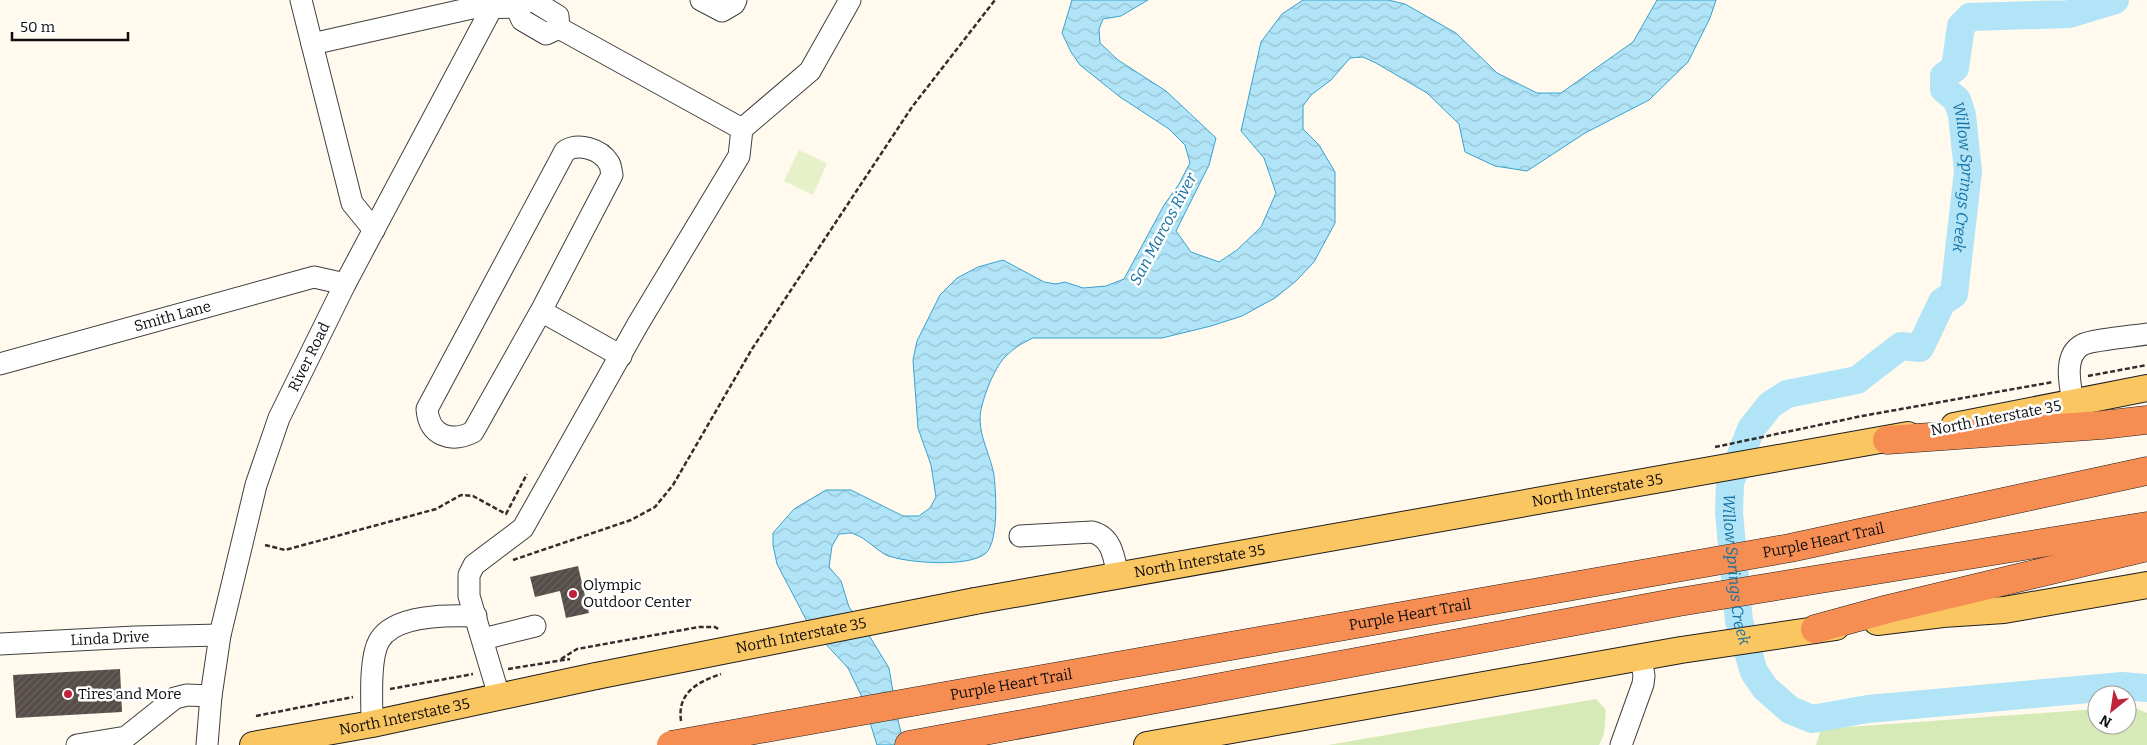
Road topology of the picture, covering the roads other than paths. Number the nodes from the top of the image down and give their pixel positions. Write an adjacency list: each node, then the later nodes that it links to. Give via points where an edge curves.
1 (301, 0): 7 (street)
2 (701, 0): 3 (street, via 722,11)
3 (736, 0)
4 (850, 0): 8 (street, via 810,71)
5 (526, 2): 6 (street); 8 (street, via 558,16 559,28)
6 (494, 4): 7 (street); 9 (street, River Road)
7 (312, 44): 9 (street, via 352,203)
8 (742, 129): 13 (street, via 738,156)
9 (374, 230): 10 (street, River Road)
10 (345, 284): 14 (street, Smith Lane, via 314,277); 28 (street, River Road, via 279,418 256,485)
11 (541, 311): 11 (street, via 473,432 459,438 435,429 427,409 445,374 565,151 573,146 583,146 605,159 612,175); 13 (street)
12 (2147, 334): 16 (street, via 2082,344 2070,364)
13 (620, 356): 25 (street, via 523,528 474,565 468,586)
14 (0, 364)
15 (2147, 388): 16 (main road, North Interstate 35)
16 (2071, 391): 18 (main road, North Interstate 35)
17 (2147, 420): 18 (highway)
18 (1874, 442): 23 (main road, North Interstate 35, via 1712,459)
19 (2147, 471): 39 (highway, Purple Heart Trail, bridge, via 1790,548)
20 (2147, 526): 40 (highway, via 1678,602)
21 (1020, 536): 23 (street, via 1102,534 1108,542)
22 (2147, 547): 27 (highway, via 1888,609)
23 (1118, 576): 33 (main road, North Interstate 35, bridge, via 976,600)
24 (2147, 586): 27 (main road, via 2004,610 1943,614)
25 (476, 616): 29 (street); 34 (street, via 424,617 390,630 380,640 376,650)
26 (535, 626): 29 (street)
27 (1811, 631): 31 (main road)
28 (220, 635): 30 (street, Linda Drive); 32 (street, River Road)
29 (483, 639): 33 (street)
30 (0, 644)
31 (1641, 657): 41 (main road); 42 (street, via 1643,684)
32 (211, 696): 35 (street, via 175,698); 37 (street, River Road)
33 (499, 696): 34 (main road, North Interstate 35)
34 (372, 724): 38 (main road, North Interstate 35)
35 (127, 741): 36 (street)
36 (78, 745)
37 (207, 745)
38 (253, 745)
39 (671, 745)
40 (909, 745)
41 (1147, 745)
42 (1621, 745)

